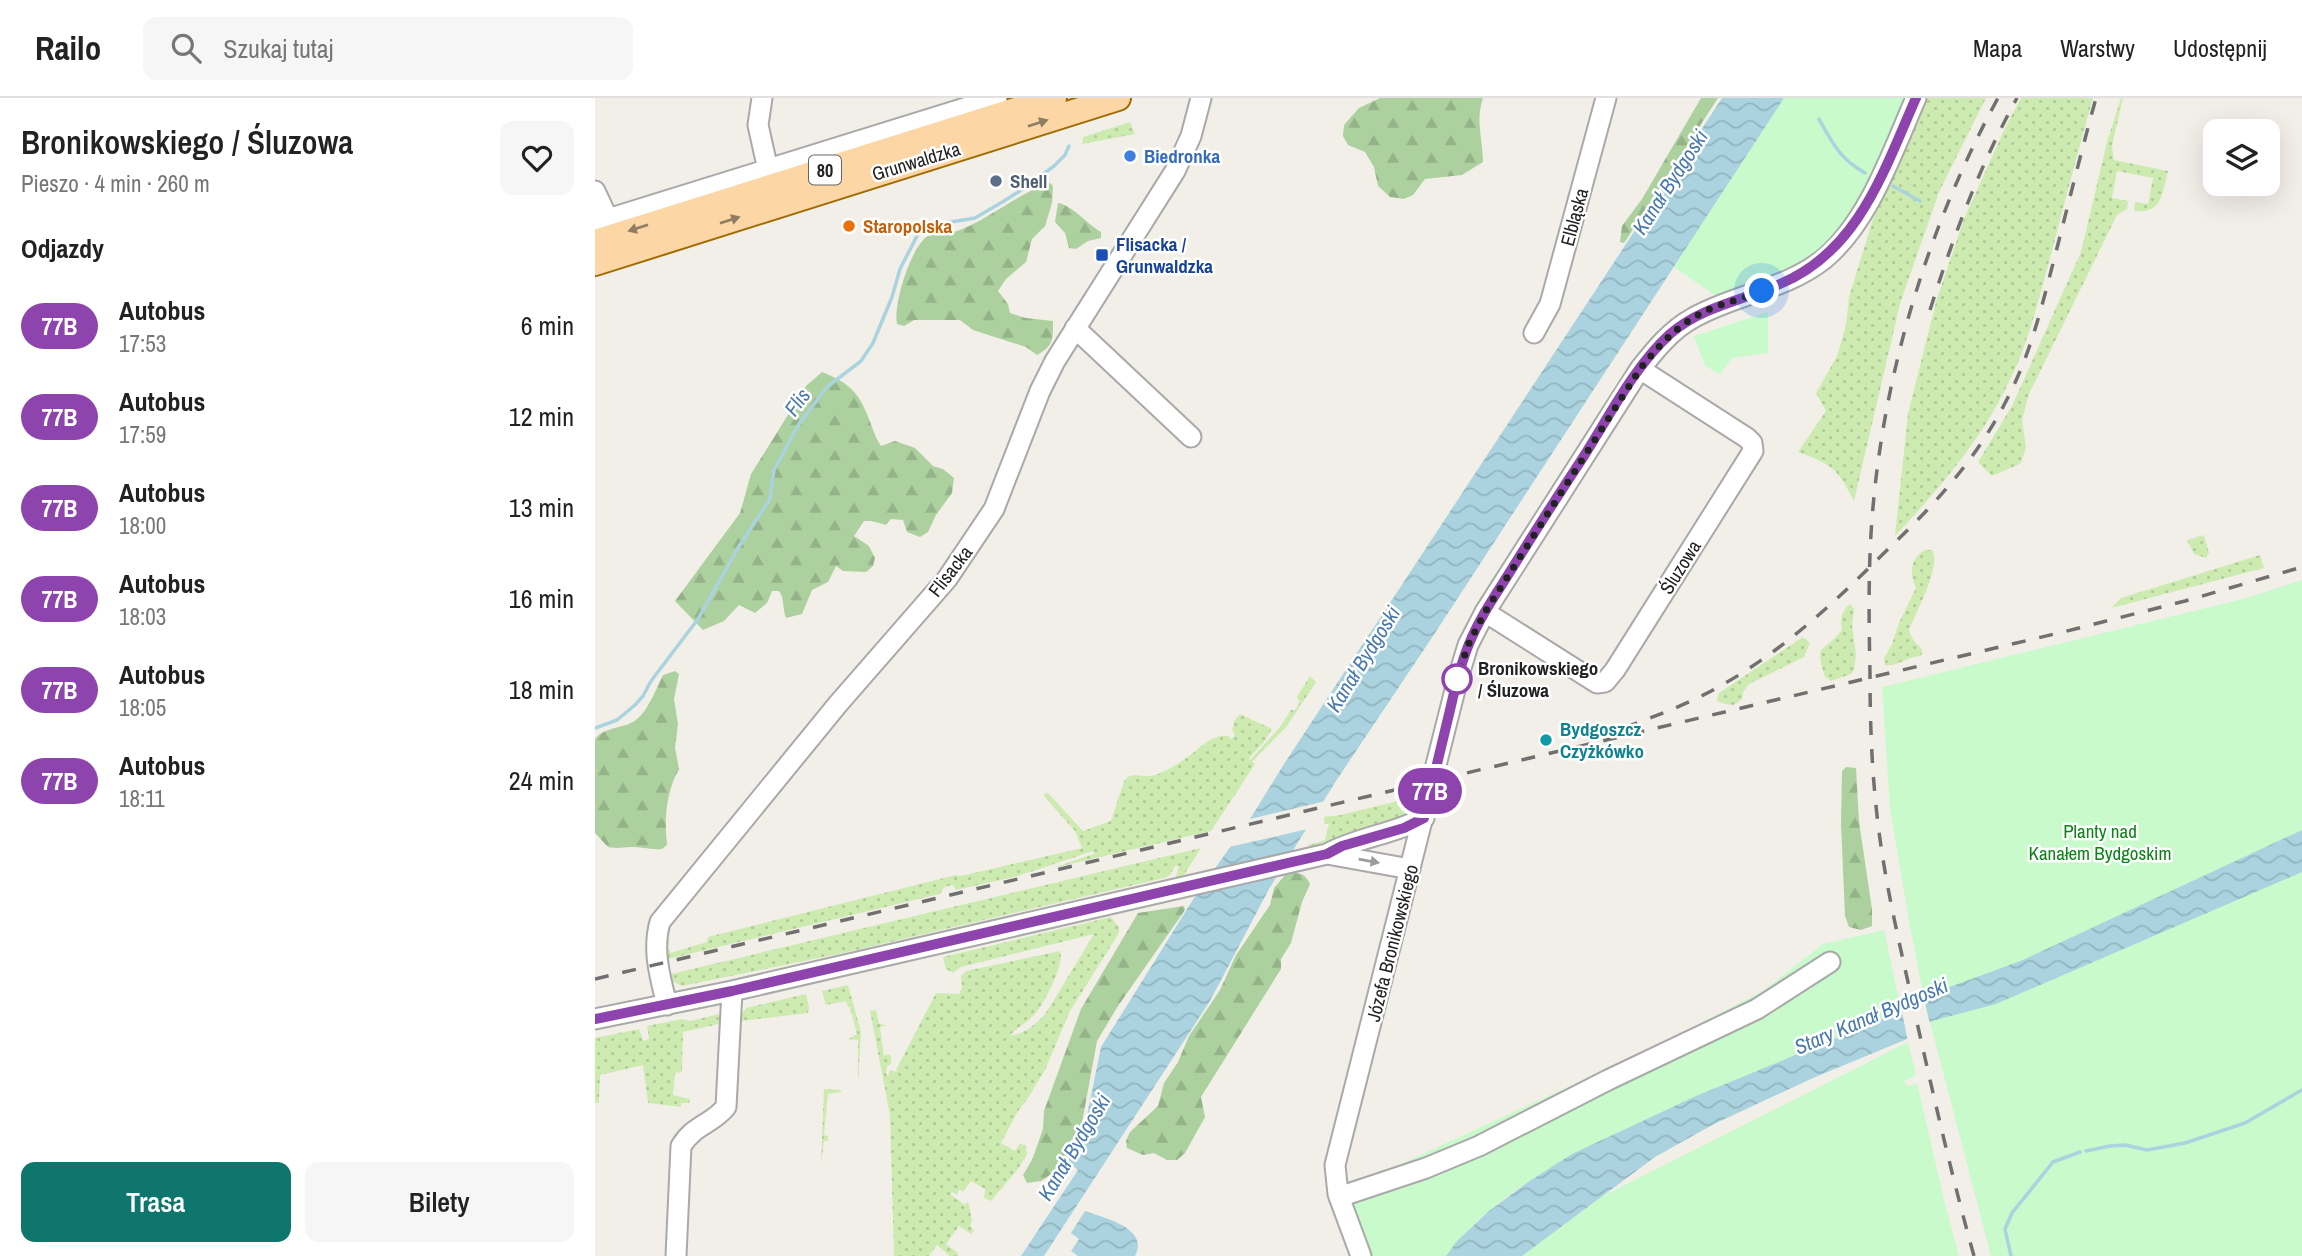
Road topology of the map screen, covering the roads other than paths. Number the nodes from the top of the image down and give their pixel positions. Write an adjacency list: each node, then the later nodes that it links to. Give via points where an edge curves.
1 (762, 98): 8 (street, via 758,125)
2 (997, 98): 8 (street)
3 (1055, 98): 11 (main road, Grunwaldzka / 80, one-way to 11)
4 (1118, 98): 12 (main road, Grunwaldzka / 80, one-way to 4)
5 (1201, 98): 13 (street, Flisacka, via 1175,171)
6 (1606, 98): 14 (street, Elbląska, via 1550,304)
7 (1916, 98): 15 (street, Józefa Bronikowskiego, via 1881,177 1851,229 1832,251 1797,277 1691,319 1662,342)
8 (768, 170): 10 (street)
9 (595, 191): 10 (street)
10 (602, 221)
11 (595, 242)
12 (595, 263)
13 (1075, 328): 16 (street); 24 (street, Flisacka, via 1040,391 994,509 947,579 660,922 656,942)
14 (1534, 333)
15 (1640, 369): 17 (street, Józefa Bronikowskiego); 17 (street, Śluzowa, via 1753,446 1622,659 1609,679 1597,683)
16 (1191, 437)
17 (1485, 612): 18 (street, Józefa Bronikowskiego, via 1463,659)
18 (1424, 818): 19 (street); 21 (street, Józefa Bronikowskiego)
19 (1384, 835): 20 (street); 21 (street)
20 (1321, 855): 21 (street, one-way to 21); 23 (street)
21 (1412, 862): 26 (street, Józefa Bronikowskiego, via 1335,1165)
22 (1830, 962): 26 (street, via 1758,1009 1490,1141)
23 (732, 991): 24 (street); 27 (street, via 726,1107 689,1133 681,1146)
24 (667, 1004): 25 (street)
25 (595, 1019)
26 (1339, 1198): 28 (street, Józefa Bronikowskiego)
27 (676, 1256)
28 (1361, 1256)

